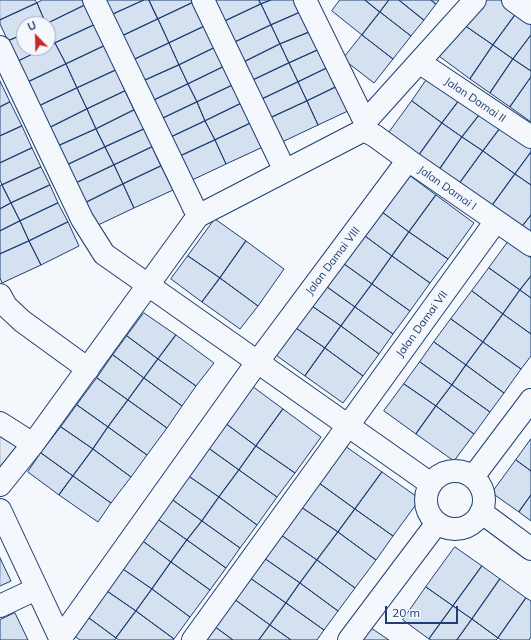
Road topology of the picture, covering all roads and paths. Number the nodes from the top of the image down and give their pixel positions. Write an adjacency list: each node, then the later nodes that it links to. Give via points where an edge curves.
1 (94, 0): 13 (street)
2 (203, 0): 12 (street)
3 (475, 0): 8 (street)
4 (513, 0): 6 (street)
5 (312, 4): 9 (street)
6 (531, 13)
7 (0, 47): 16 (street, via 82,219 104,254)
8 (419, 62): 9 (street); 10 (street, Jalan Damai II)
9 (364, 126): 11 (street, Jalan Damai I); 12 (street)
10 (531, 137)
11 (408, 160): 14 (street, Jalan Damai I); 18 (street, Jalan Damai VIII)
12 (285, 171): 13 (street)
13 (198, 216): 16 (street)
14 (496, 221): 15 (street, Jalan Damai I); 22 (street, Jalan Damai VII)
15 (531, 245)
16 (148, 285): 18 (street); 19 (street)
17 (0, 295): 19 (street, via 6,306 22,321)
18 (258, 362): 22 (street); 33 (street, Jalan Damai VIII)
19 (88, 369): 23 (street)
20 (531, 400): 24 (street)
21 (0, 423): 23 (street)
22 (348, 426): 25 (street); 34 (street, Jalan Damai VII)
23 (33, 444): 26 (street)
24 (473, 478): 25 (street, via 465,473 446,473); 28 (street, via 480,484 484,493)
25 (431, 484): 29 (street, via 426,501 431,516)
26 (0, 485)
27 (0, 510): 31 (street)
28 (481, 512): 29 (street, via 476,520 462,528 453,529); 30 (street)
29 (437, 523): 35 (street)
30 (531, 549)
31 (36, 589): 32 (street); 33 (street)
32 (0, 606)
33 (60, 639)
34 (193, 640)
35 (350, 640)

